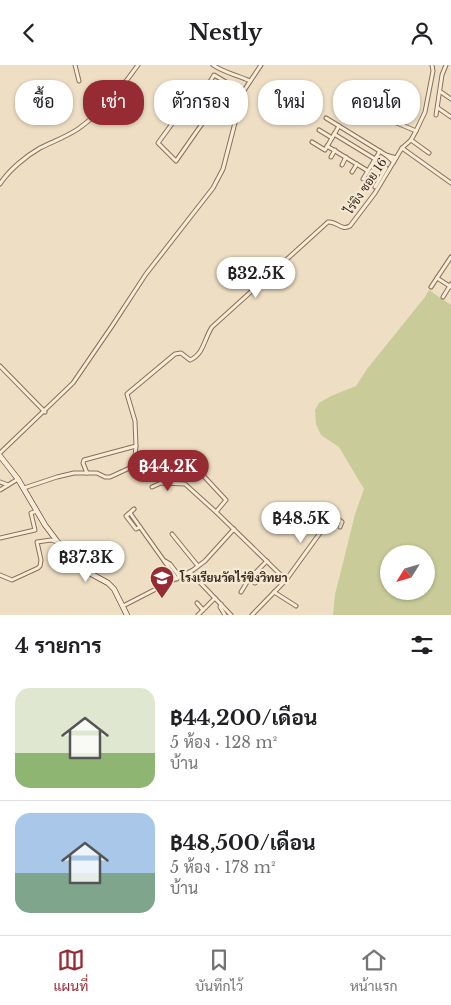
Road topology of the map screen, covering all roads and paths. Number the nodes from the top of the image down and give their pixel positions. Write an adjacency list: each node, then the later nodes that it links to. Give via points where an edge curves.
1 (75, 65): 9 (street)
2 (138, 65): 44 (street, via 101,110 60,141 37,150)
3 (213, 65): 10 (street)
4 (261, 65): 10 (street)
5 (432, 65): 23 (street, ไร่ขิง ซอย 16, via 425,112)
6 (446, 65): 12 (street)
7 (211, 80): 8 (street, via 214,75)
8 (223, 80)
9 (79, 81)
10 (250, 81): 11 (street)
11 (248, 84)
12 (441, 92): 13 (street); 14 (street)
13 (451, 99)
14 (438, 108): 16 (street); 17 (street)
15 (193, 110): 15 (street, via 204,121 176,161 158,143 185,106)
16 (436, 115)
17 (451, 117)
18 (326, 118): 21 (street)
19 (234, 125): 55 (street, via 217,181 146,273 76,380)
20 (401, 125): 23 (street)
21 (339, 126): 24 (street); 31 (street)
22 (319, 130): 25 (street)
23 (416, 131): 26 (street, ไร่ขิง ซอย 16)
24 (334, 134): 25 (street); 37 (street)
25 (332, 138): 28 (street)
26 (412, 140): 29 (street, ไร่ขิง ซอย 16); 32 (street)
27 (312, 141): 28 (street, via 325,150)
28 (327, 146): 30 (street)
29 (402, 148): 36 (street, ไร่ขิง ซอย 16); 45 (street)
30 (334, 150): 34 (street); 35 (street)
31 (380, 151): 33 (street); 37 (street)
32 (429, 153)
33 (386, 155): 36 (street); 38 (street)
34 (331, 157)
35 (346, 157): 39 (street); 40 (street)
36 (396, 158): 38 (street, ไร่ขิง ซอย 16)
37 (375, 160): 41 (street); 46 (street, via 386,168)
38 (394, 162): 56 (street, ไร่ขิง ซอย 16, via 350,225 342,228 328,222 212,327 196,357 190,360 181,353 176,354 127,395 134,416)
39 (357, 164): 41 (street); 42 (street)
40 (342, 165)
41 (368, 171): 43 (street)
42 (352, 172)
43 (363, 179)
44 (0, 182)
45 (451, 183)
46 (375, 187)
47 (451, 257): 48 (street)
48 (446, 264): 49 (street); 50 (street)
49 (451, 267)
50 (437, 278): 51 (street); 52 (street)
51 (450, 286): 53 (street)
52 (431, 287)
53 (442, 297)
54 (0, 365): 55 (street)
55 (45, 412): 57 (street)
56 (136, 446): 59 (street, via 84,460); 59 (street, ไร่ขิง ซอย 16, via 134,466 110,477)
57 (0, 455): 60 (main road)
58 (199, 471): 68 (street, via 226,499)
59 (87, 473): 64 (street, ไร่ขิง ซอย 16, via 57,477)
60 (18, 479): 62 (street); 64 (main road)
61 (0, 481): 62 (street)
62 (8, 485): 65 (street)
63 (152, 487): 68 (street, via 161,483 183,483)
64 (24, 489): 67 (main road)
65 (0, 490)
66 (134, 509): 78 (street, via 130,513)
67 (37, 511): 72 (street, via 31,513 35,530); 73 (main road)
68 (216, 512): 70 (street)
69 (340, 527): 80 (street, via 342,522 332,515)
70 (234, 529): 74 (street); 75 (street)
71 (172, 534): 75 (street)
72 (0, 539)
73 (57, 542): 77 (street, via 37,542 41,560 38,568 12,580); 87 (main road, via 88,572 111,586)
74 (267, 561): 79 (street); 80 (street)
75 (198, 566): 76 (street)
76 (190, 572): 78 (street); 84 (street)
77 (0, 575)
78 (178, 578): 87 (street)
79 (250, 579): 81 (street, via 255,583); 82 (street)
80 (286, 579): 83 (street)
81 (260, 580)
82 (241, 592)
83 (274, 592): 88 (street); 94 (street)
84 (216, 598): 86 (street); 89 (street)
85 (197, 603): 89 (street)
86 (221, 604): 92 (street); 93 (street)
87 (123, 606): 90 (main road)
88 (296, 606)
89 (203, 610): 91 (street)
90 (127, 615)
91 (198, 615)
92 (225, 615)
93 (231, 615)
94 (252, 615)

